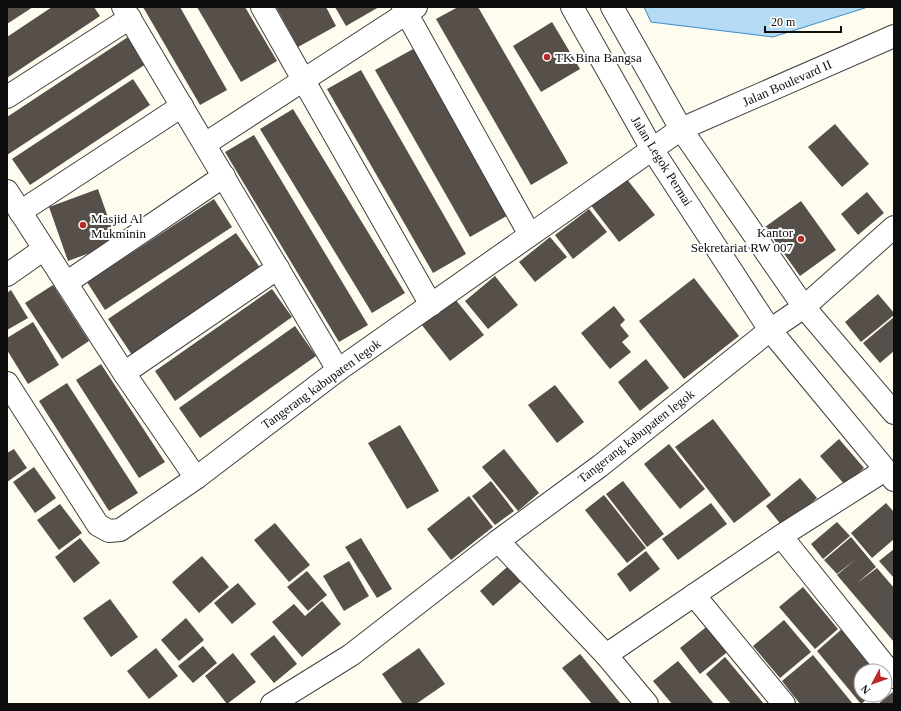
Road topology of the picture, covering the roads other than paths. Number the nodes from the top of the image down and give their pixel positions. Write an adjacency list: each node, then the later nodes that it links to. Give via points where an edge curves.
1 (262, 7): 7 (street)
2 (572, 7): 12 (street, Jalan Legok Permai)
3 (612, 7): 10 (street)
4 (409, 9): 7 (street); 17 (street)
5 (127, 12): 8 (street); 9 (street)
6 (894, 36): 10 (street, Jalan Boulevard II)
7 (303, 80): 11 (street); 22 (street)
8 (7, 96)
9 (182, 106): 11 (street); 15 (street)
10 (681, 129): 12 (street, Tangerang kabupaten legok); 23 (street)
11 (205, 144): 13 (street)
12 (652, 149): 17 (street, Tangerang kabupaten legok); 24 (street, Jalan Legok Permai)
13 (224, 176): 19 (street); 21 (street)
14 (7, 191): 15 (street)
15 (20, 212): 18 (street)
16 (894, 227): 23 (street, Tangerang kabupaten legok)
17 (530, 235): 22 (street, Tangerang kabupaten legok)
18 (44, 250): 20 (street); 21 (street)
19 (278, 268): 25 (street); 26 (street)
20 (7, 275)
21 (66, 283): 26 (street)
22 (431, 305): 25 (street, Tangerang kabupaten legok)
23 (804, 307): 24 (street, Tangerang kabupaten legok); 28 (street)
24 (770, 330): 29 (street, Jalan Legok Permai); 32 (street, Tangerang kabupaten legok, via 600,466)
25 (338, 370): 30 (street, Tangerang kabupaten legok)
26 (124, 373): 30 (street)
27 (7, 383): 30 (street, Tangerang kabupaten legok, via 98,525 109,531 120,530)
28 (894, 413)
29 (890, 475): 31 (street)
30 (196, 478)
31 (781, 536): 33 (street); 35 (street)
32 (498, 541): 34 (street); 36 (street, Tangerang kabupaten legok, via 351,655)
33 (694, 595): 34 (street); 38 (street)
34 (606, 655): 37 (street)
35 (894, 677)
36 (272, 704)
37 (647, 704)
38 (784, 704)

